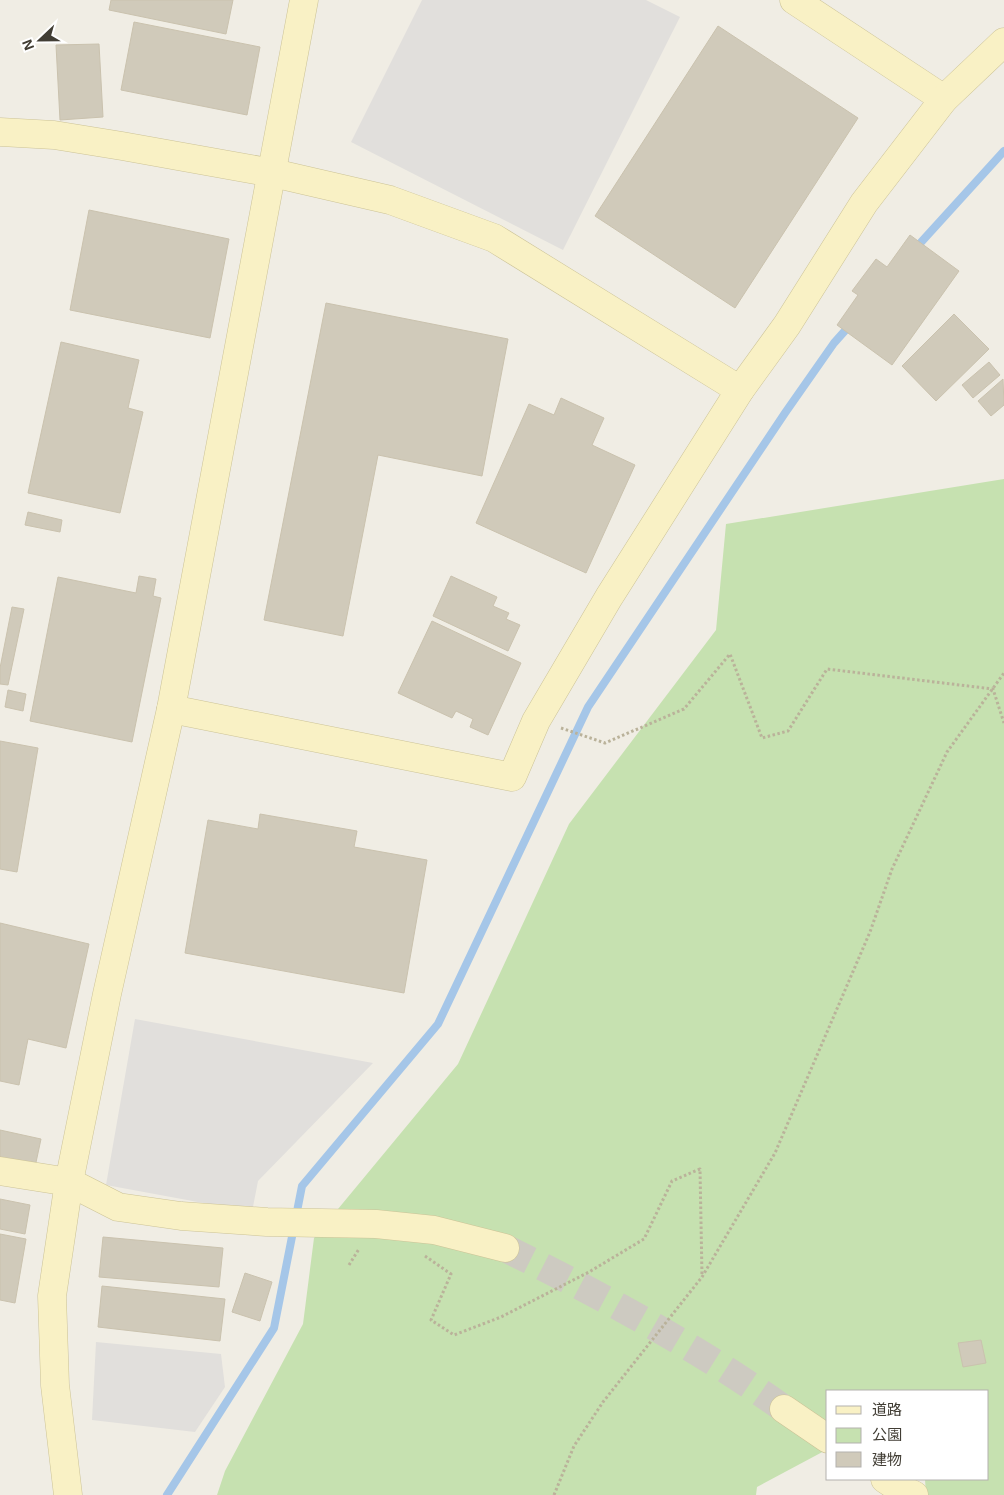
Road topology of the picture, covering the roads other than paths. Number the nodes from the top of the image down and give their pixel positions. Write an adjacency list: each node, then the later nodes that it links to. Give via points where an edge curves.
1 (304, 0): 6 (street)
2 (794, 0): 4 (street)
3 (1004, 42): 4 (street)
4 (944, 99): 7 (street, via 864,203 787,325)
5 (0, 132): 6 (street, via 73,138)
6 (273, 173): 7 (street, via 390,200 494,238); 8 (street)
7 (740, 390): 8 (street, via 609,597 536,721 512,778)
8 (171, 709): 10 (street)
9 (0, 1171): 10 (street)
10 (69, 1182): 11 (street, via 118,1207 181,1216 376,1224 434,1230); 15 (street, via 52,1296 55,1385)
11 (505, 1248)
12 (784, 1409): 13 (street)
13 (826, 1438)
14 (886, 1480): 16 (street)
15 (68, 1495)
16 (914, 1495)

